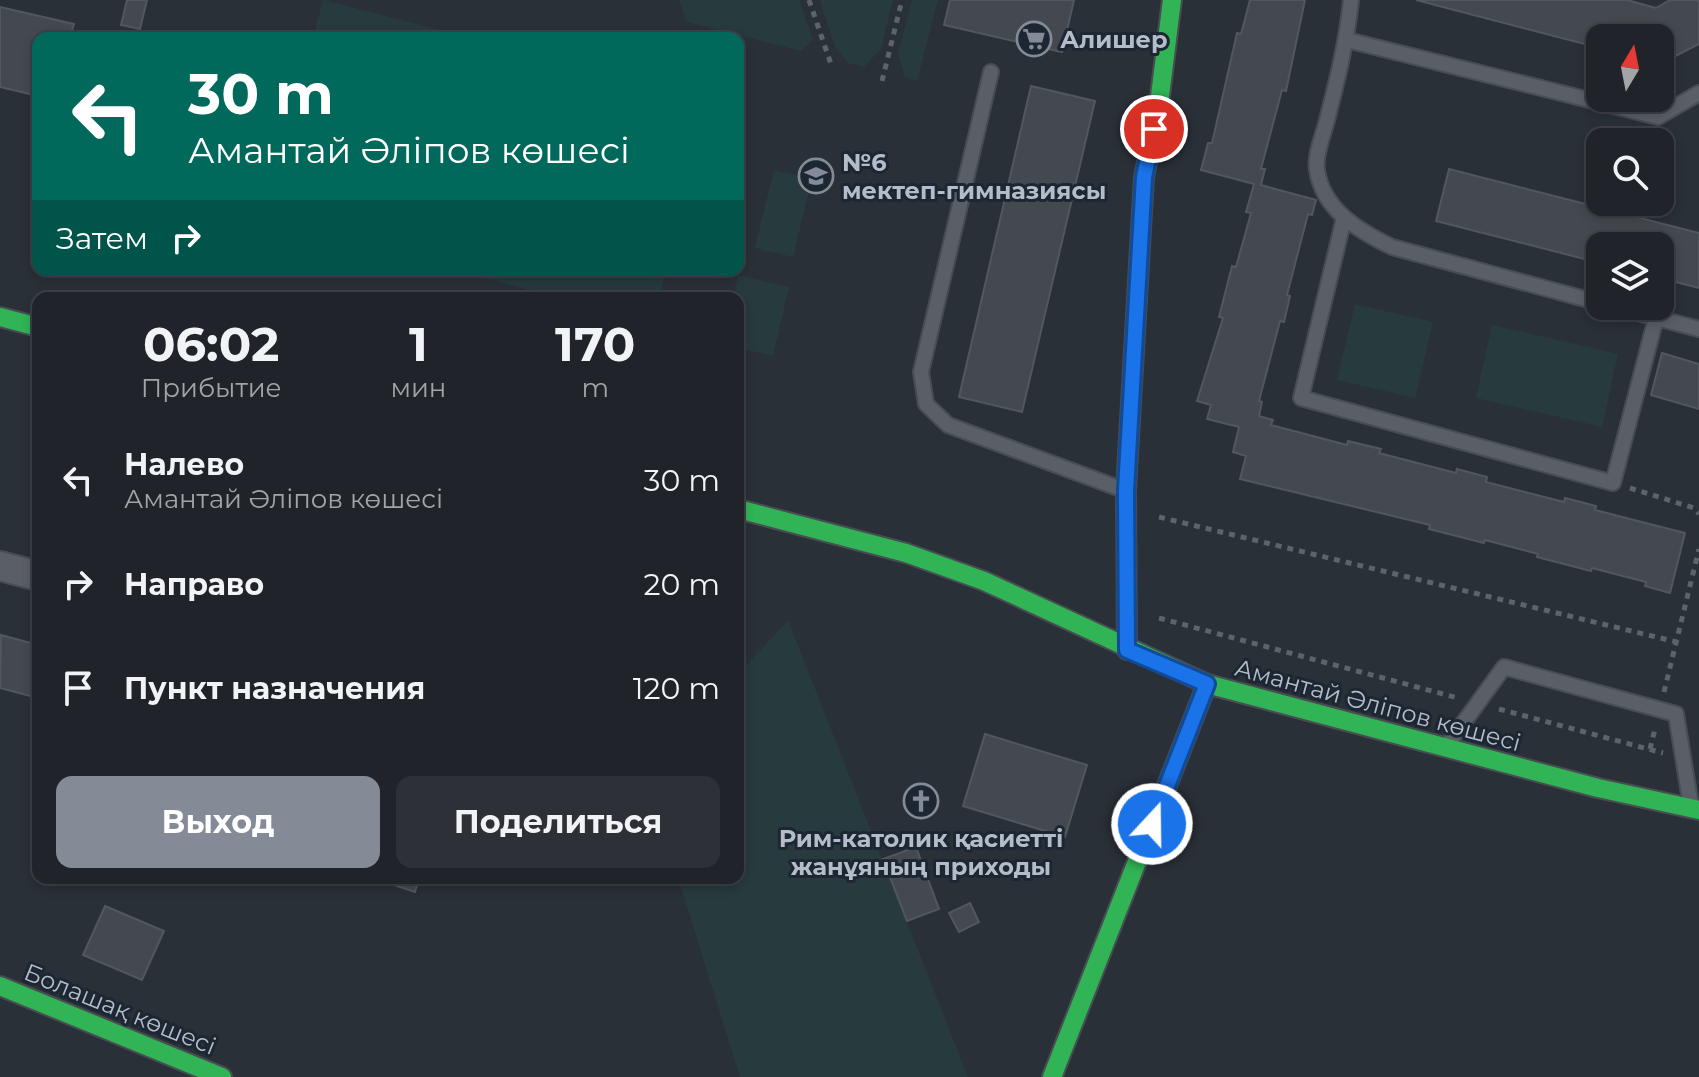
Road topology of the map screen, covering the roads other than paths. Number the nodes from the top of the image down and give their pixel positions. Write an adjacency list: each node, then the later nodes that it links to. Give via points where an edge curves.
1 (1172, 0): 13 (street, via 1144,177)
2 (1351, 0): 3 (lane)
3 (1347, 40): 5 (lane, via 1658,117); 6 (lane, via 1316,167 1323,190)
4 (991, 72): 13 (lane, via 921,372 926,404 948,425)
5 (1699, 93)
6 (1344, 218): 7 (lane, via 1392,247); 9 (lane, via 1301,398 1613,483)
7 (1586, 299)
8 (0, 317): 11 (street)
9 (1655, 320)
10 (1664, 320): 12 (lane)
11 (32, 325)
12 (1699, 329)
13 (1126, 490): 17 (street)
14 (744, 511): 17 (street, Амантай Әліпов көшесі, via 906,553 984,581)
15 (0, 566): 16 (street)
16 (32, 574)
17 (1127, 650): 18 (street, Амантай Әліпов көшесі)
18 (1207, 684): 19 (street, Амантай Әліпов көшесі); 23 (street)
19 (1446, 747): 20 (street, Амантай Әліпов көшесі); 20 (lane, via 1504,667 1676,714)
20 (1695, 810)
21 (0, 986): 22 (street, Болашақ көшесі)
22 (222, 1077)
23 (1052, 1077)

